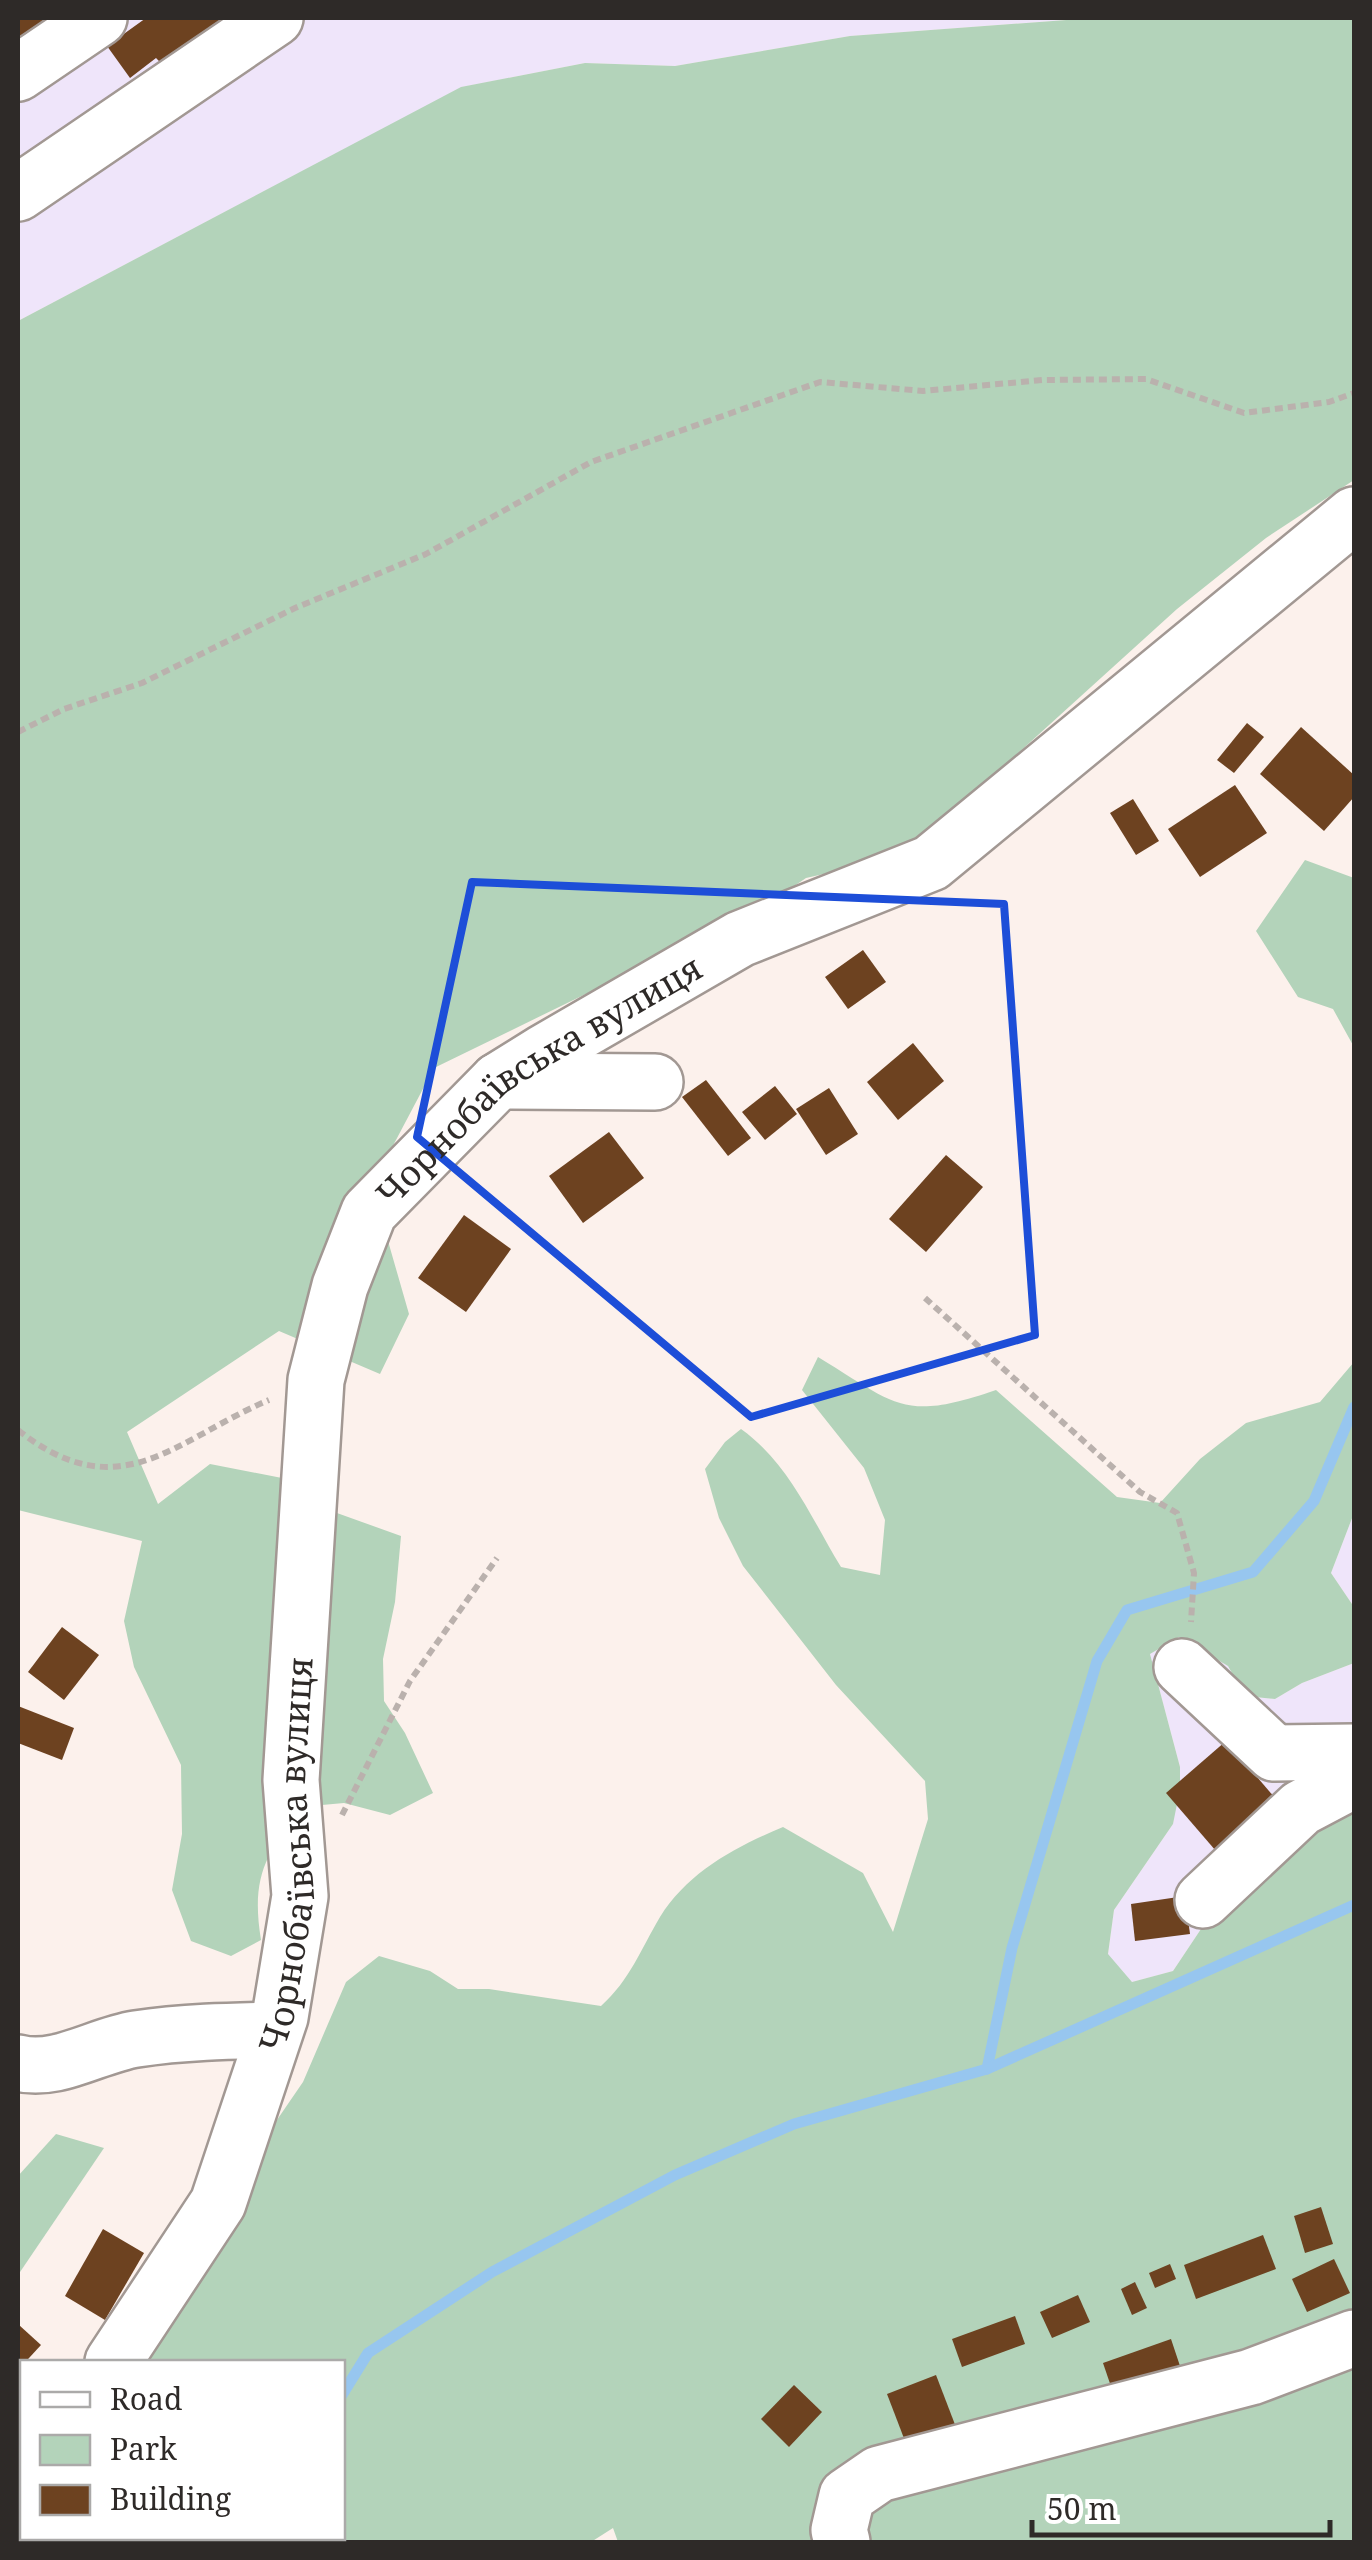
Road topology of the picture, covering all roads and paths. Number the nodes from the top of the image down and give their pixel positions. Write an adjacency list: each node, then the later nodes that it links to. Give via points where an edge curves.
1 (99, 18): 3 (street)
2 (275, 18): 4 (street)
3 (18, 73)
4 (18, 193)
5 (1354, 394): 7 (path, via 1244,413 1146,379 1042,380 922,392 820,382 591,462 426,554)
6 (1354, 514): 8 (street, Чорнобаївська вулиця, via 931,862 740,940)
7 (18, 732)
8 (498, 1082): 9 (street); 11 (street, Чорнобаївська вулиця, via 369,1212 340,1286)
9 (655, 1082)
10 (926, 1298): 14 (path, via 1140,1492 1177,1513 1194,1573)
11 (316, 1380): 12 (path, via 138,1465 94,1466 36,1445); 20 (street, Чорнобаївська вулиця, via 291,1780 300,1896)
12 (18, 1430)
13 (497, 1558): 18 (path, via 410,1680)
14 (1194, 1602)
15 (1182, 1667): 16 (street, via 1274,1753)
16 (1354, 1752)
17 (1354, 1780): 19 (street, via 1301,1808)
18 (339, 1821)
19 (1203, 1900)
20 (275, 2030): 21 (street, via 147,2038 37,2068); 23 (street, Чорнобаївська вулиця, via 218,2204)
21 (18, 2063)
22 (1354, 2338): 24 (street, via 1251,2377 879,2474 848,2496 838,2530)
23 (114, 2360)
24 (842, 2542)

